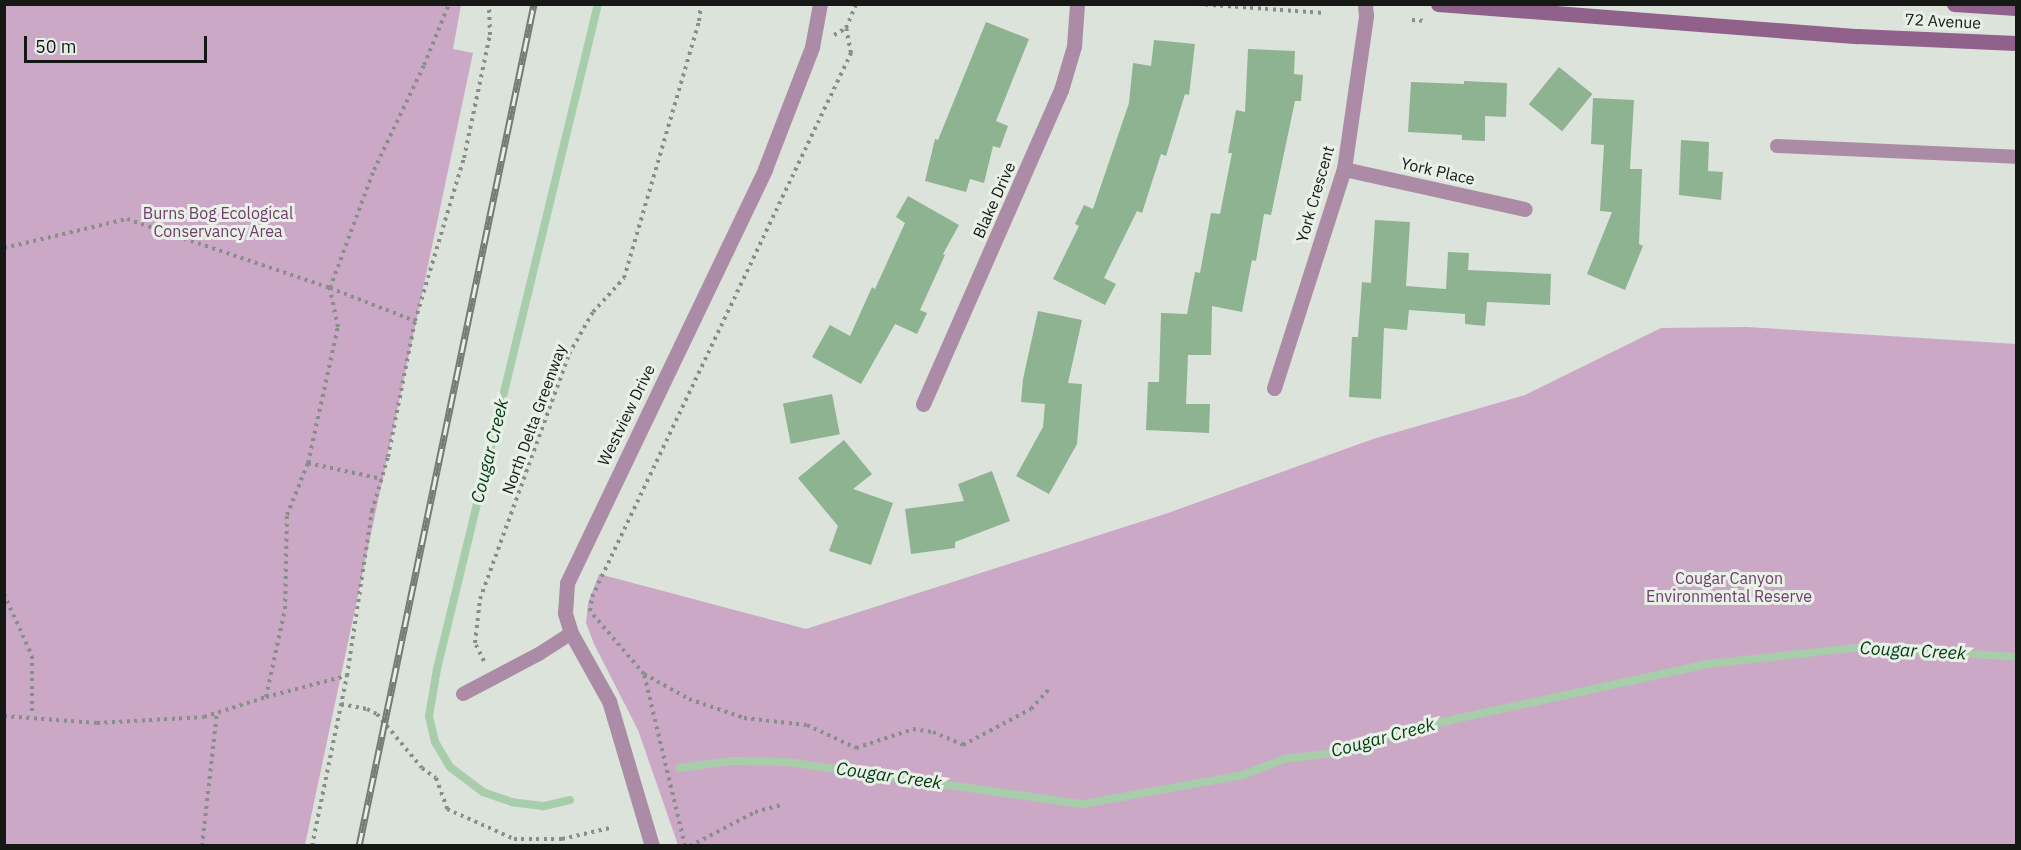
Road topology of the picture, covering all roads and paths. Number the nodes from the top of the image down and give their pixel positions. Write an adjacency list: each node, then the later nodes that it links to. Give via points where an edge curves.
1 (449, 4): 19 (path, via 374,170)
2 (489, 4): 20 (path, via 490,35 464,158)
3 (701, 4): 29 (path, North Delta Greenway, via 624,278 593,312 569,354 480,599 475,643)
4 (820, 4): 26 (street, Westview Drive, via 812,47 765,169 567,583 565,613)
5 (856, 4): 27 (path, via 846,28 851,53 592,597 590,611)
6 (1077, 4): 22 (street, Blake Drive, via 1074,46 1061,90)
7 (1198, 4): 12 (path)
8 (1365, 4): 16 (street, York Crescent)
9 (1438, 4): 13 (main road, 72 Avenue, via 1858,36)
10 (1954, 4): 11 (main road, 72 Avenue)
11 (2016, 8)
12 (1325, 13)
13 (2016, 43)
14 (1777, 146): 15 (lane)
15 (2016, 157)
16 (1344, 169): 17 (street, York Place); 21 (street, York Crescent)
17 (1525, 209)
18 (4, 248): 19 (path, via 127,219)
19 (330, 288): 20 (path); 23 (path, via 338,327)
20 (415, 321): 24 (path)
21 (1274, 388)
22 (923, 404)
23 (308, 463): 24 (path); 32 (path, via 287,515 285,609)
24 (382, 479): 28 (path, via 372,511)
25 (4, 594): 36 (path, via 32,656)
26 (571, 633): 29 (lane); 41 (street, Westview Drive, via 609,701)
27 (644, 674): 30 (path, via 689,699 744,718 807,725 856,748 913,729 933,732 963,745 1031,709); 42 (path)
28 (347, 676): 32 (path); 33 (path)
29 (495, 676): 31 (lane)
30 (1049, 689)
31 (463, 694)
32 (266, 697): 34 (path)
33 (341, 704): 38 (path, via 377,714 422,768 436,778 447,809 514,839 562,839); 40 (path)
34 (217, 712): 36 (path, via 204,717 97,723); 39 (path)
35 (4, 716): 36 (path)
36 (32, 716)
37 (782, 805): 43 (path, via 755,812)
38 (610, 828)
39 (202, 846)
40 (312, 846)
41 (652, 846)
42 (685, 846)
43 (690, 846)

